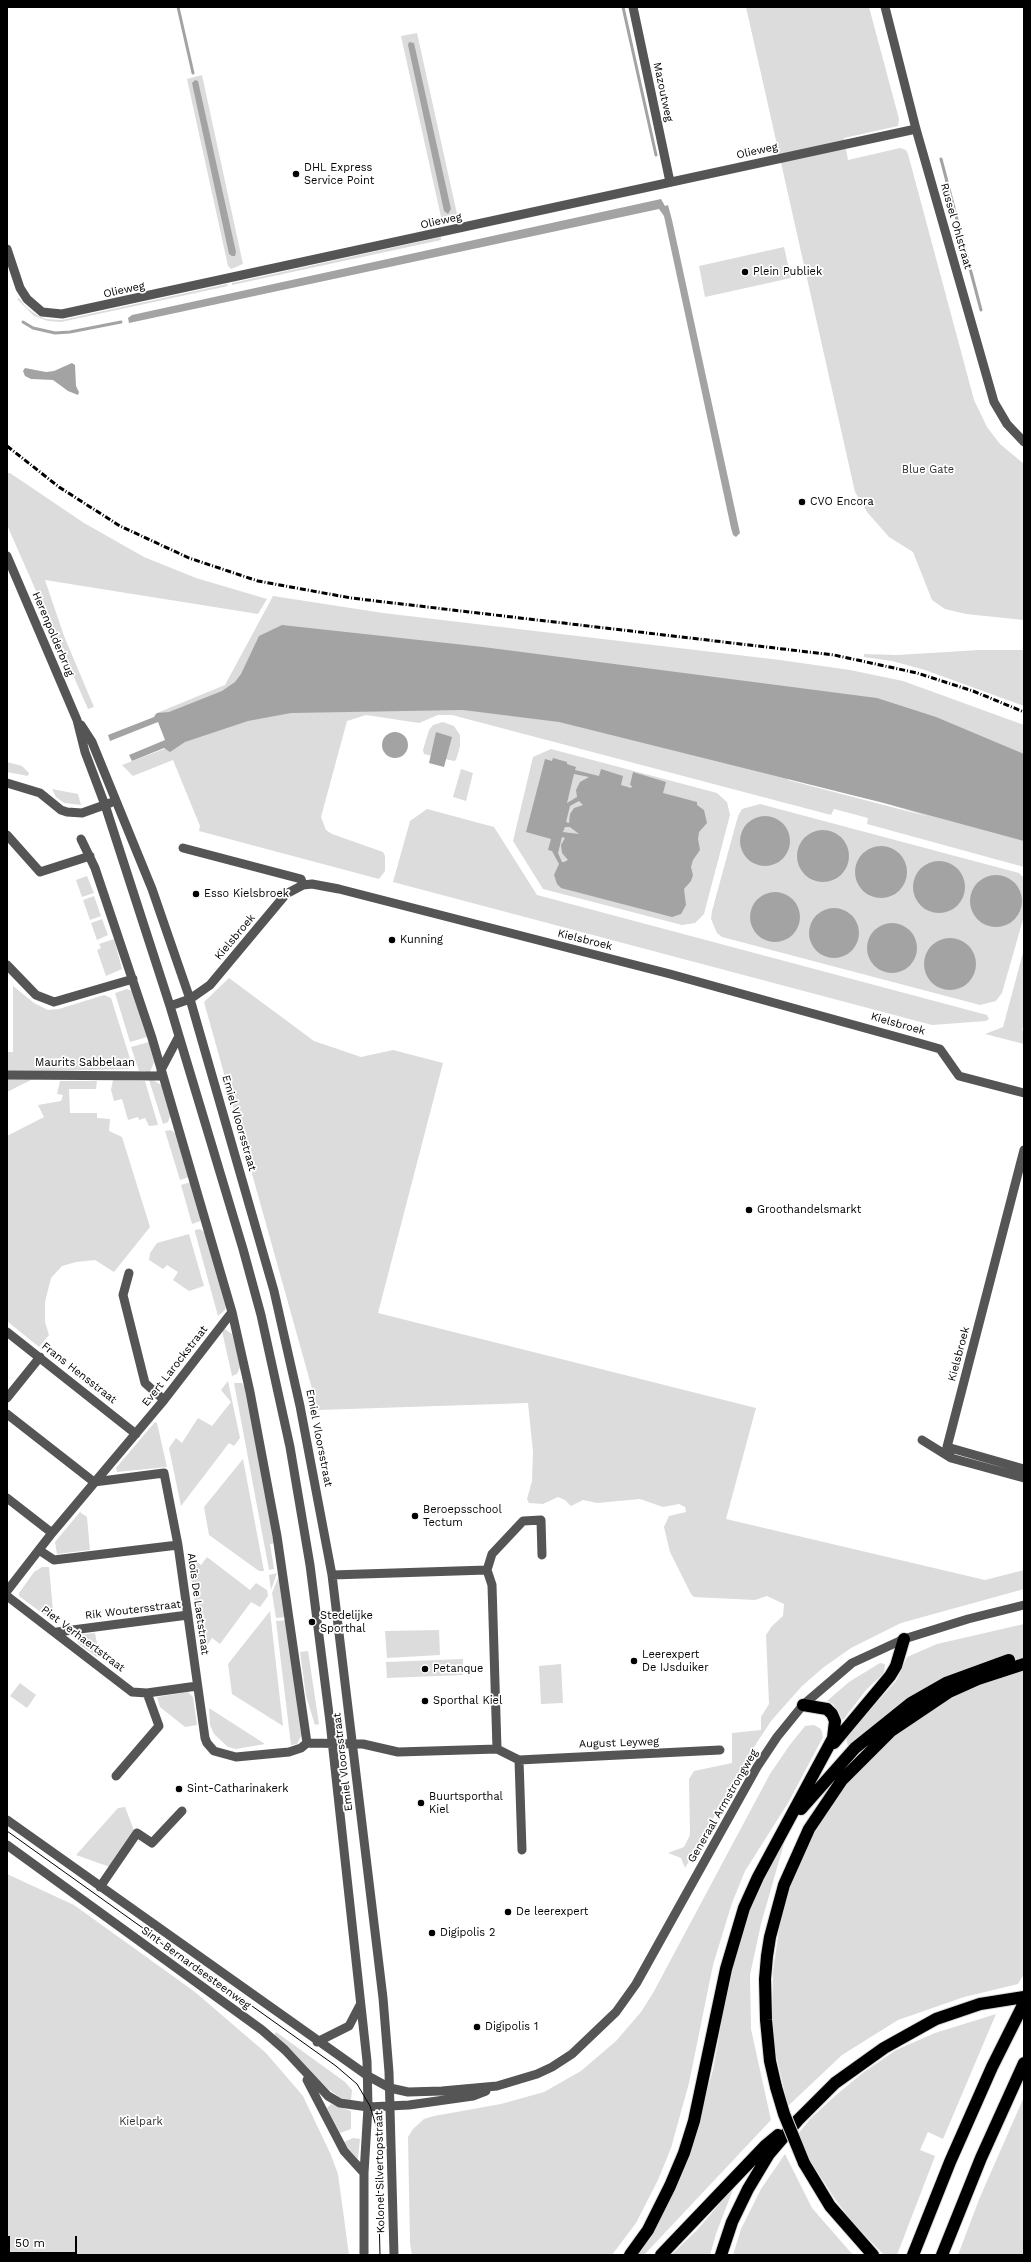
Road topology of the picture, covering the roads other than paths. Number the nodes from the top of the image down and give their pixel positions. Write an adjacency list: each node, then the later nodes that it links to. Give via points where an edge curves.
1 (633, 7): 4 (street, Mazoutweg)
2 (885, 7): 3 (street, Russel Ohlstraat)
3 (916, 129): 4 (street, Olieweg); 6 (street, Russel Ohlstraat, via 994,402)
4 (670, 182): 5 (street, Olieweg, via 62,314 42,312 27,299 20,288)
5 (7, 249)
6 (1024, 442)
7 (7, 556): 8 (street, Herenpolderbrug)
8 (77, 720): 10 (street, Herenpolderbrug, via 92,742); 11 (street, Herenpolderbrug, via 85,752)
9 (7, 783): 11 (street, via 40,793 67,812 82,813)
10 (115, 802): 11 (street); 19 (street, Emiel Vloorsstraat, via 152,889)
11 (105, 805): 20 (street, Emiel Vloorsstraat)
12 (7, 835): 15 (street, via 40,872)
13 (81, 839): 15 (street)
14 (184, 848): 16 (street, via 301,879)
15 (90, 856): 18 (street)
16 (303, 885): 19 (street, Kielsbroek, via 286,894 210,985); 24 (street, Kielsbroek, via 318,884 339,889 670,974 919,1042 940,1049 959,1076)
17 (7, 965): 18 (street, via 36,995 54,1002)
18 (133, 979): 22 (street)
19 (190, 999): 20 (street, Kielsbroek); 46 (street, Emiel Vloorsstraat, via 249,1201 290,1355)
20 (170, 1006): 21 (street, Emiel Vloorsstraat)
21 (179, 1036): 22 (street); 60 (street, Emiel Vloorsstraat, via 243,1249 276,1380 310,1565)
22 (162, 1073): 23 (street, Maurits Sabbelaan); 27 (street)
23 (7, 1075)
24 (1024, 1093)
25 (1024, 1150): 35 (street, Kielsbroek)
26 (129, 1273): 31 (street, via 123,1295 145,1384)
27 (232, 1312): 31 (street, Evert Larockstraat); 59 (street, via 278,1536)
28 (7, 1332): 29 (street, Frans Hensstraat)
29 (40, 1357): 30 (street); 33 (street, Frans Hensstraat)
30 (7, 1398)
31 (164, 1400): 33 (street, Evert Larockstraat)
32 (7, 1414): 39 (street)
33 (136, 1434): 39 (street, Evert Larockstraat)
34 (922, 1440): 36 (street)
35 (947, 1447): 36 (street); 37 (street)
36 (951, 1458): 38 (street)
37 (1024, 1469)
38 (1024, 1478)
39 (94, 1482): 41 (street, Evert Larockstraat); 42 (street, Aloïs De Laetstraat, via 164,1473)
40 (7, 1498): 41 (street)
41 (52, 1533): 43 (street, Evert Larockstraat)
42 (178, 1545): 43 (street, via 54,1560); 51 (street, Aloïs De Laetstraat)
43 (39, 1550): 47 (street, Evert Larockstraat)
44 (542, 1554): 45 (street, via 541,1520 523,1521 492,1554)
45 (487, 1570): 46 (street); 62 (street, via 492,1585)
46 (332, 1575): 61 (street, Emiel Vloorsstraat)
47 (10, 1580): 48 (street, Evert Larockstraat)
48 (7, 1591)
49 (7, 1596): 52 (street, Piet Verhaertstraat)
50 (1024, 1605): 53 (street, Generaal Armstrongweg)
51 (188, 1615): 52 (street, Rik Woutersstraat); 56 (street, Aloïs De Laetstraat)
52 (56, 1632): 57 (street, Piet Verhaertstraat, via 132,1692)
53 (904, 1639): 58 (street, Generaal Armstrongweg, via 852,1663); 64 (highway, via 896,1666 890,1676 840,1734)
54 (1024, 1656): 71 (highway, via 976,1670 946,1683 911,1703 879,1727 855,1748 804,1806)
55 (1024, 1664): 91 (highway, bridge, via 949,1692 891,1731 842,1780 809,1829 784,1885 770,1937 765,1979 766,2020 770,2061 784,2114 804,2163 830,2206)
56 (197, 1686): 57 (street, Piet Verhaertstraat); 59 (street, Aloïs De Laetstraat, via 205,1738 214,1751 236,1757 289,1752)
57 (147, 1692): 66 (street, via 159,1726)
58 (804, 1705): 64 (highway, via 827,1709 835,1721 833,1738); 80 (street, Generaal Armstrongweg, via 777,1737 757,1767 636,1984 616,2012 572,2054 552,2067)
59 (307, 1743): 60 (street, Emiel Vloorsstraat)
60 (333, 1743): 61 (street, August Leyweg); 74 (street, Emiel Vloorsstraat)
61 (353, 1743): 62 (street, August Leyweg, via 398,1752); 81 (street, Emiel Vloorsstraat, via 383,1998)
62 (497, 1749): 65 (street, August Leyweg)
63 (720, 1750): 65 (street, August Leyweg)
64 (823, 1759): 71 (highway)
65 (519, 1760): 70 (street)
66 (116, 1776)
67 (182, 1811): 72 (street, via 152,1843 137,1833)
68 (7, 1820): 72 (street, Sint-Bernardsesteenweg)
69 (7, 1845): 77 (street, Sint-Bernardsesteenweg, via 262,2030)
70 (522, 1850)
71 (768, 1859): 88 (highway, via 744,1908 731,1950 719,1996 694,2121 684,2152 648,2230)
72 (100, 1887): 76 (street, Sint-Bernardsesteenweg)
73 (1024, 1997): 84 (highway, via 980,2004 936,2019 884,2048 835,2083)
74 (361, 2002): 76 (street, via 357,2015 349,2026); 79 (street, Emiel Vloorsstraat)
75 (1024, 2003): 92 (highway, via 992,2067 950,2162)
76 (318, 2042): 79 (street, Sint-Bernardsesteenweg)
77 (296, 2062): 83 (street, Sint-Bernardsesteenweg, via 334,2100 346,2105); 85 (street, via 317,2096 344,2151)
78 (1024, 2063): 93 (highway, via 981,2158)
79 (368, 2076): 81 (street); 83 (street, Emiel Vloorsstraat)
80 (497, 2086): 81 (street, Generaal Armstrongweg, via 408,2092); 82 (street, Generaal Armstrongweg, via 473,2096)
81 (390, 2088): 82 (street, Kolonel Silvertopstraat)
82 (390, 2106): 83 (street, Generaal Armstrongweg); 87 (street, Kolonel Silvertopstraat)
83 (368, 2107): 85 (street, Kolonel Silvertopstraat)
84 (798, 2120): 89 (highway, via 766,2145); 90 (highway, via 769,2154 748,2189 732,2222)
85 (364, 2173): 86 (street, Kolonel Silvertopstraat)
86 (364, 2255)
87 (394, 2255)
88 (630, 2255)
89 (661, 2255)
90 (721, 2255)
91 (873, 2255)
92 (913, 2255)
93 (942, 2255)

